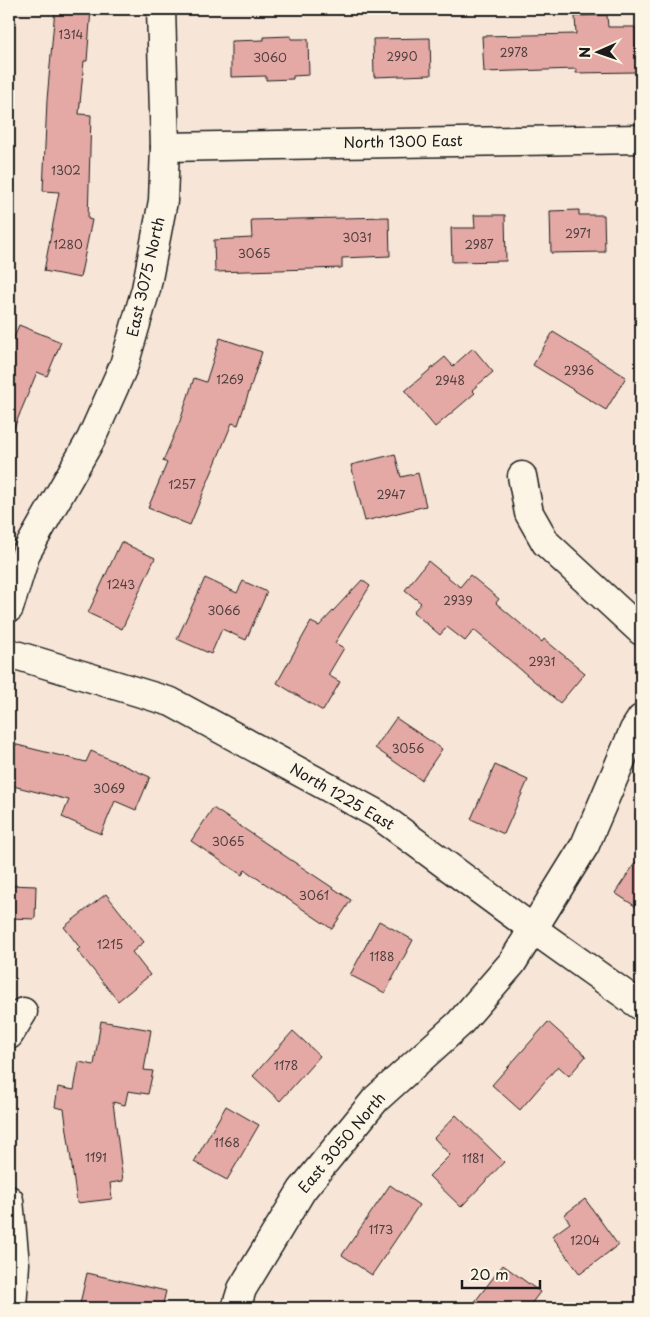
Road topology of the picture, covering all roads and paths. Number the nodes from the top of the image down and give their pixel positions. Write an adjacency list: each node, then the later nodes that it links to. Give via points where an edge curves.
1 (161, 9): 3 (street, East 3075 North)
2 (641, 139): 3 (street, North 1300 East)
3 (165, 147): 5 (street, East 3075 North, via 161,211 146,289 124,365 90,439 26,553)
4 (522, 476): 6 (street, via 529,513 546,543)
5 (9, 608)
6 (641, 631)
7 (9, 653): 9 (street, North 1225 East, via 171,702 377,814)
8 (641, 720): 9 (street, East 3050 North, via 585,845)
9 (533, 929): 10 (street, North 1225 East); 15 (street, East 3050 North, via 512,964 459,1024 376,1099 302,1190 242,1289)
10 (641, 1006)
11 (23, 1012): 12 (street)
12 (9, 1035)
13 (9, 1200): 14 (street, via 15,1264)
14 (12, 1308)
15 (236, 1308)

